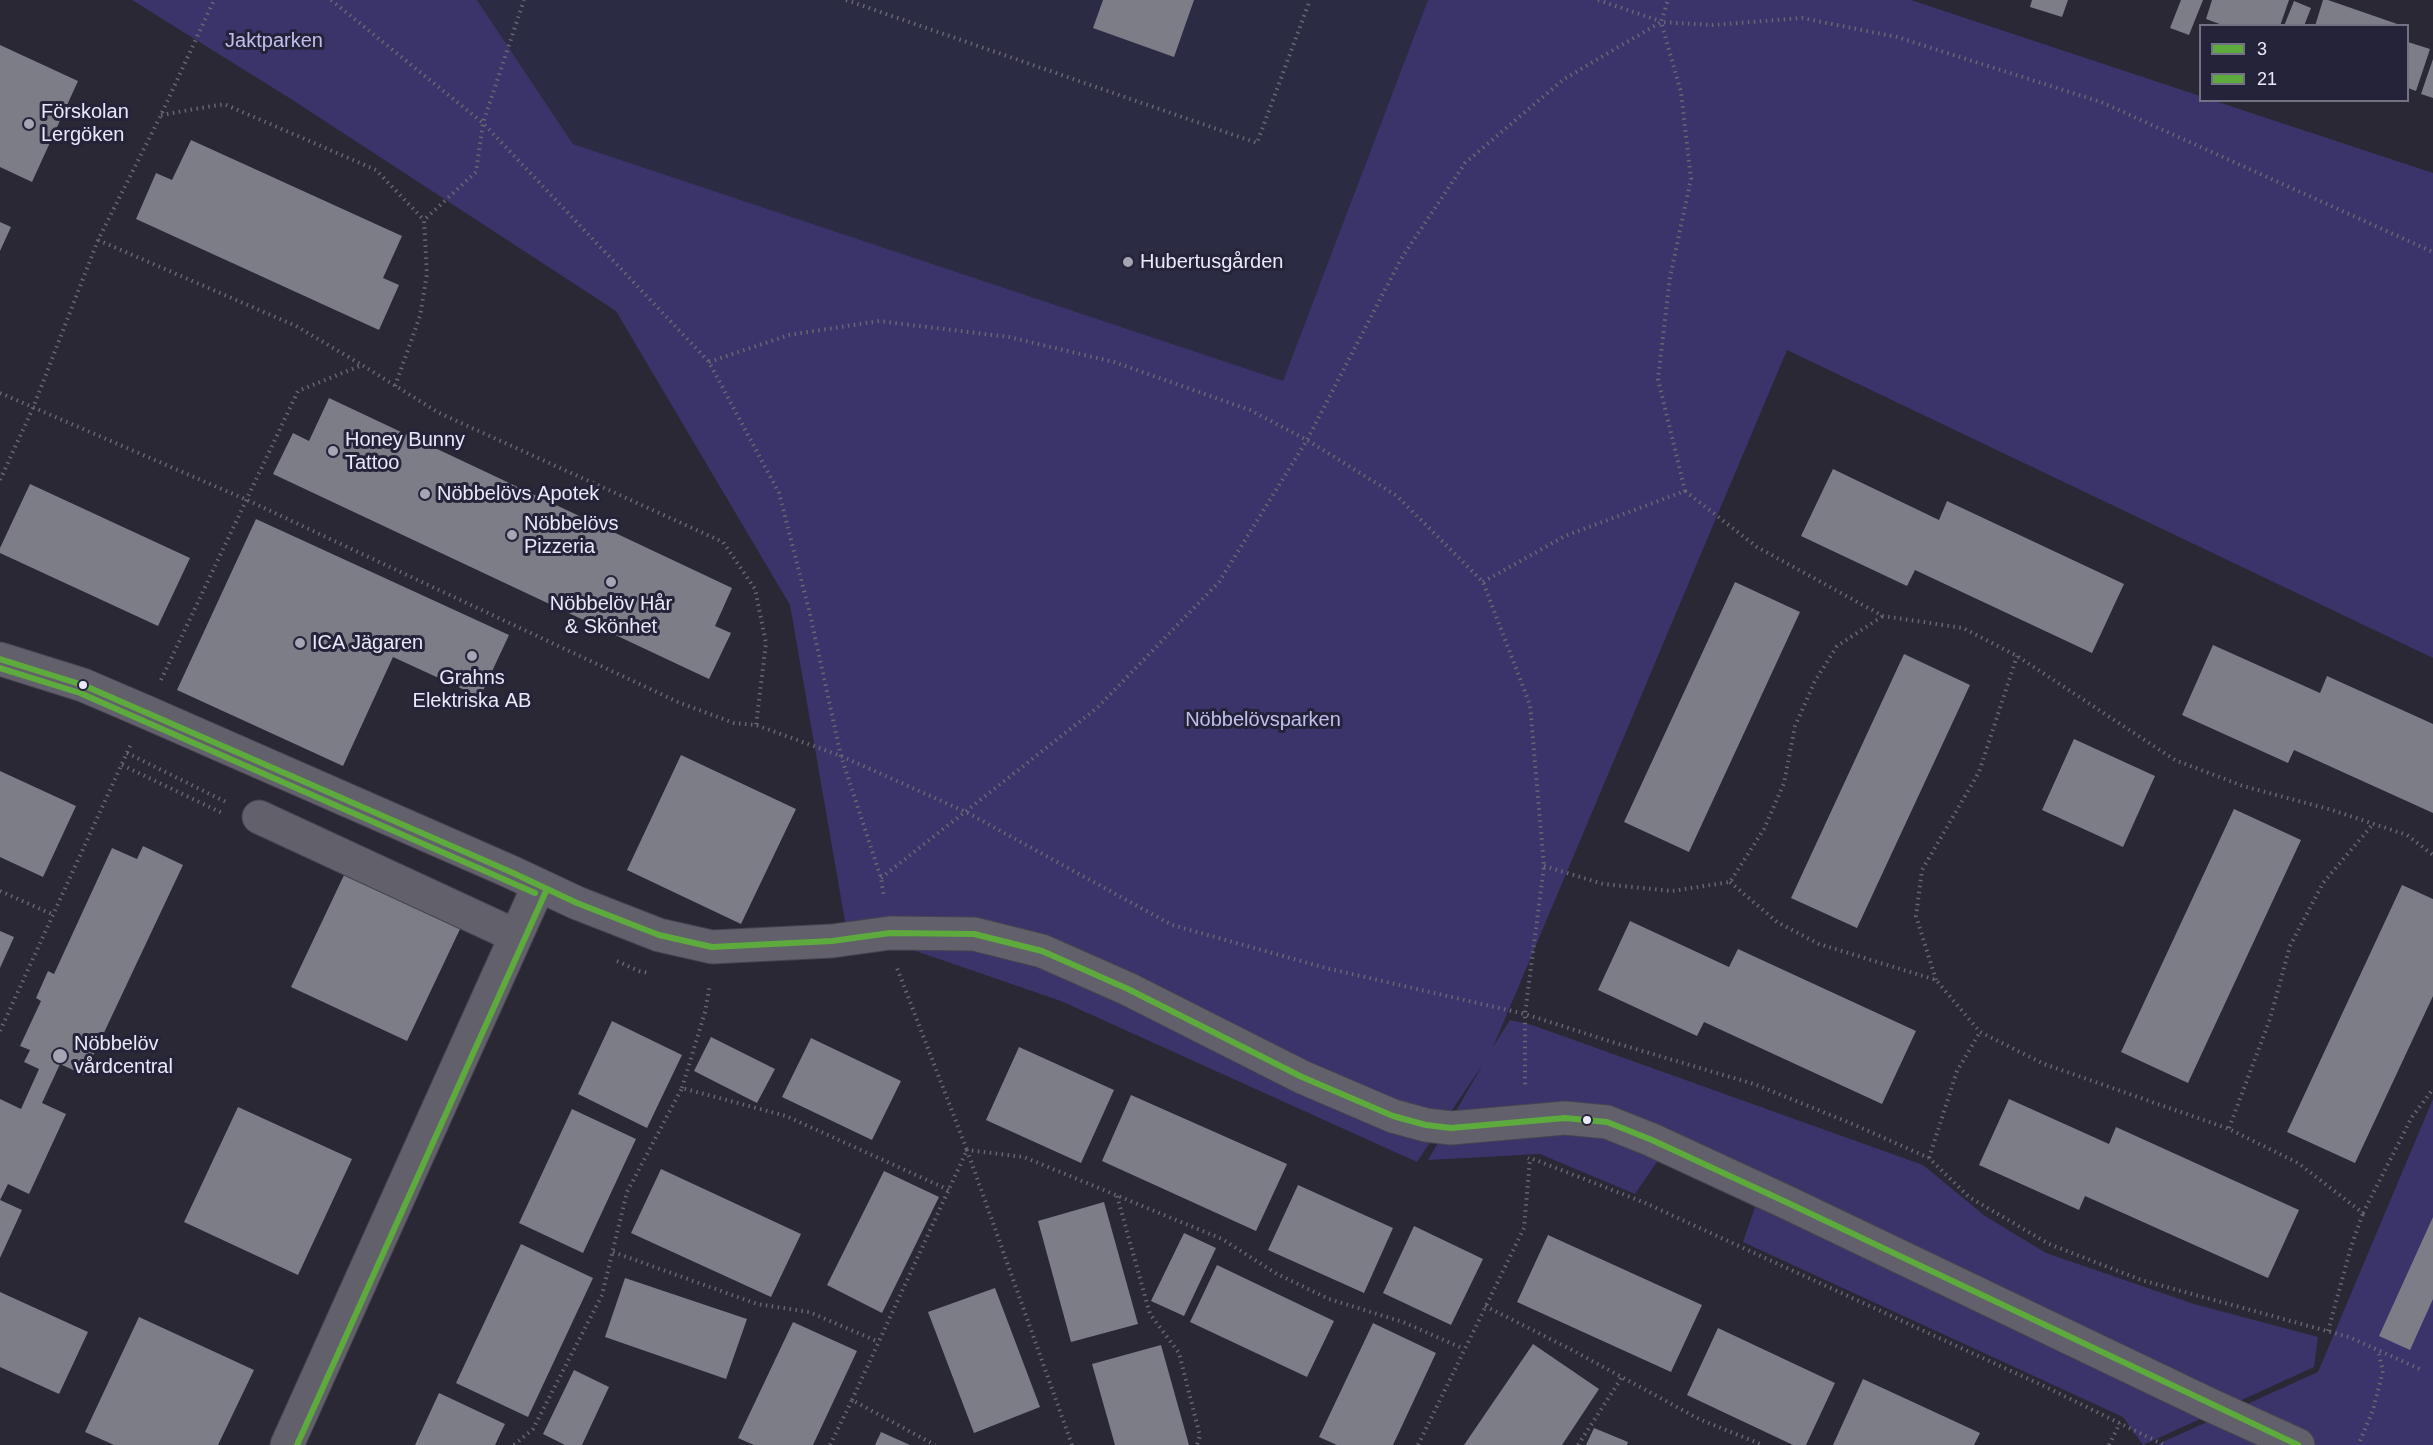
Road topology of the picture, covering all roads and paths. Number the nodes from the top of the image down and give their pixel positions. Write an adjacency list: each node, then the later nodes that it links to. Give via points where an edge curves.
1 (214, 0): 9 (path)
2 (331, 0): 10 (path)
3 (524, 0): 10 (path)
4 (846, 0): 5 (path, via 1257,143)
5 (1310, 0)
6 (1598, 0): 8 (path)
7 (1668, 0): 8 (path)
8 (1661, 22): 13 (path, via 1712,26 1802,18 1897,37 2102,102); 19 (path, via 1564,79 1465,163 1401,259); 21 (path, via 1681,92 1692,179 1670,277 1658,379)
9 (161, 115): 11 (path, via 224,104 376,170); 12 (path)
10 (483, 123): 11 (path, via 476,172); 14 (path)
11 (424, 220): 16 (path, via 427,274 422,305)
12 (98, 240): 15 (path, via 296,326); 18 (path)
13 (2433, 252)
14 (709, 362): 19 (path, via 789,335 879,321 1009,337 1114,362 1250,410); 30 (path, via 779,493)
15 (362, 365): 16 (path); 22 (path, via 298,391)
16 (395, 386): 28 (path, via 439,413 723,542 755,589 766,642)
17 (0, 393): 18 (path)
18 (33, 408): 20 (path); 22 (path)
19 (1307, 440): 23 (path, via 1397,496); 32 (path, via 1219,582 1097,708)
20 (0, 480)
21 (1685, 491): 23 (path, via 1564,536); 24 (path, via 1757,547)
22 (247, 500): 27 (path); 28 (path, via 680,703 734,723)
23 (1483, 582): 36 (path, via 1530,705)
24 (1883, 616): 25 (path, via 1963,628); 38 (path, via 1838,646 1815,681 1795,726 1784,783 1764,829)
25 (2017, 656): 34 (path, via 2175,760 2243,786); 44 (path, via 1979,772 1922,870 1916,916)
26 (0, 659): 27 (street, via 82,685)
27 (146, 712): 29 (path); 39 (street)
28 (756, 726): 30 (path)
29 (127, 753): 31 (path); 33 (path)
30 (841, 756): 32 (path)
31 (122, 765): 33 (path); 41 (path)
32 (966, 812): 37 (path); 46 (path, via 1172,925 1326,968)
33 (243, 817): 42 (street)
34 (2373, 824): 35 (path, via 2408,836); 52 (path, via 2323,883 2290,946 2270,1019)
35 (2433, 855)
36 (1544, 866): 38 (path, via 1603,884 1672,891); 46 (path)
37 (881, 878)
38 (1730, 882): 44 (path, via 1777,922 1819,944)
39 (539, 885): 42 (street); 51 (street, via 659,935 712,947 832,941 890,933 974,934 1042,951 1128,989 1302,1077 1393,1116 1451,1128)
40 (0, 891): 41 (path)
41 (54, 915): 47 (path)
42 (516, 936): 71 (street)
43 (894, 963): 53 (path)
44 (1936, 980): 48 (path)
45 (711, 983): 49 (path)
46 (1525, 1014): 51 (path); 55 (path, via 1754,1084)
47 (0, 1031)
48 (1980, 1032): 52 (path, via 2044,1064); 55 (path, via 1957,1071)
49 (682, 1088): 57 (path, via 786,1116); 60 (path, via 627,1192)
50 (2433, 1089): 59 (path, via 2412,1117)
51 (1525, 1123): 56 (path); 82 (street, via 1565,1118 1607,1122 1652,1140)
52 (2229, 1129): 59 (path, via 2298,1163)
53 (967, 1150): 57 (path); 58 (path, via 1024,1157); 75 (path)
54 (1520, 1157): 56 (path)
55 (1929, 1158): 62 (path, via 1969,1197 2049,1244 2141,1280)
56 (1530, 1159): 61 (path, via 1524,1228); 69 (path, via 1642,1202)
57 (949, 1190): 63 (path)
58 (1117, 1195): 64 (path, via 1222,1239 1276,1274 1329,1299 1402,1322); 76 (path, via 1150,1314 1179,1353 1200,1436)
59 (2363, 1213): 62 (path)
60 (613, 1252): 63 (path, via 757,1304 809,1312); 72 (path, via 597,1305 533,1429)
61 (1485, 1306): 64 (path); 67 (path)
62 (2328, 1332): 65 (path)
63 (879, 1342): 68 (path)
64 (1464, 1349): 77 (path)
65 (2378, 1350): 66 (path); 70 (path, via 2383,1371)
66 (2422, 1370)
67 (1622, 1377): 78 (path); 79 (path, via 1699,1419)
68 (852, 1400): 73 (path); 74 (path)
69 (2120, 1423): 80 (path); 81 (path)
70 (2360, 1442)
71 (287, 1445)
72 (514, 1445)
73 (830, 1445)
74 (935, 1445)
75 (1072, 1445)
76 (1197, 1445)
77 (1418, 1445)
78 (1578, 1445)
79 (1763, 1445)
80 (2109, 1445)
81 (2164, 1445)
82 (2298, 1445)

